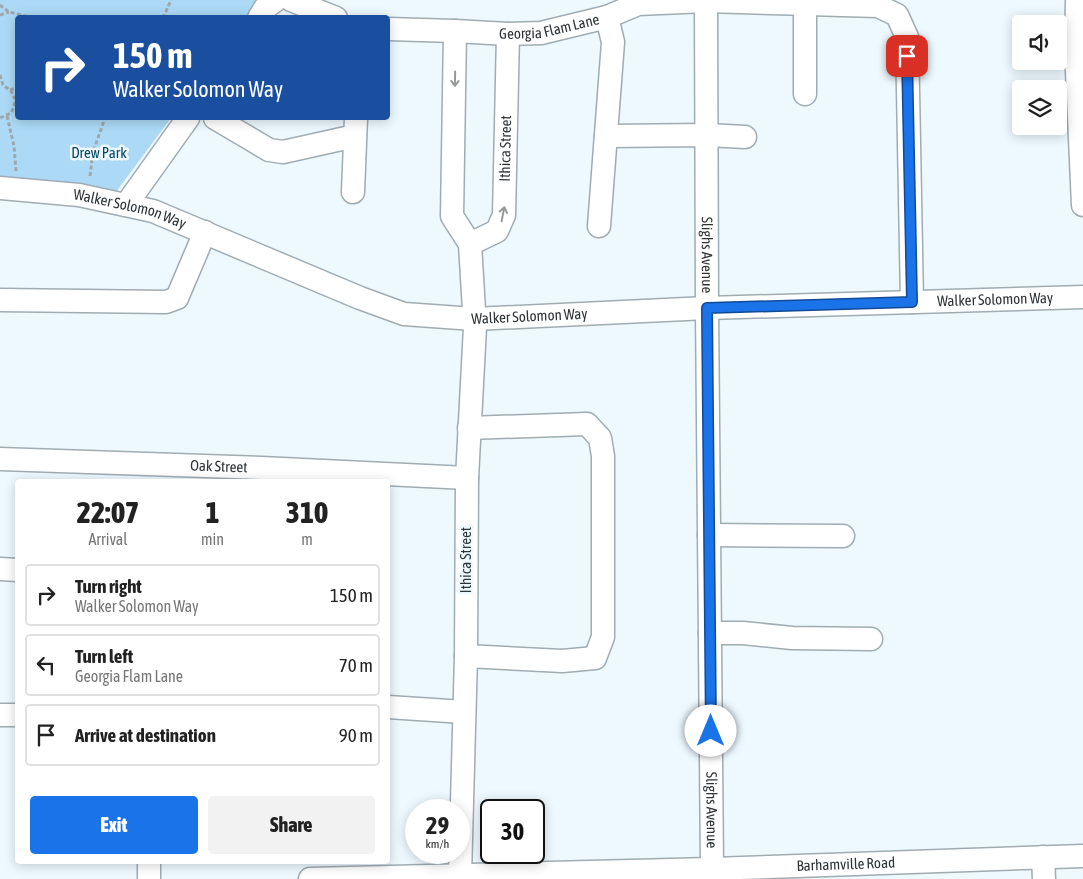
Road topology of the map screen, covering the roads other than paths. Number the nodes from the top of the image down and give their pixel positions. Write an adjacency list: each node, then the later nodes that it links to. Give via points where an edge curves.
1 (276, 0): 6 (street)
2 (291, 0): 7 (street)
3 (1077, 0): 12 (street)
4 (706, 1): 5 (street, Georgia Flam Lane); 8 (street, Georgia Flam Lane, via 638,4); 17 (street, Slighs Avenue)
5 (805, 4): 13 (street); 29 (street, Georgia Flam Lane, via 878,6 897,15 907,37)
6 (261, 15)
7 (328, 15)
8 (607, 17): 11 (street, Georgia Flam Lane, via 541,34); 18 (street, via 613,42)
9 (390, 29): 10 (street, Georgia Flam Lane)
10 (456, 31): 11 (street, Georgia Flam Lane); 26 (street, Ithica Street, one-way to 26, via 452,216)
11 (508, 34): 26 (street, Ithica Street, one-way to 11, via 497,232 504,215)
12 (1080, 50): 23 (street)
13 (806, 94)
14 (187, 120): 22 (street)
15 (218, 120): 16 (street, via 269,150 283,152)
16 (355, 127): 21 (street)
17 (707, 135): 18 (street); 19 (street); 30 (street, Slighs Avenue)
18 (606, 136): 24 (street)
19 (745, 137)
20 (8, 188): 22 (street, Walker Solomon Way, via 87,196)
21 (353, 192)
22 (126, 205): 25 (street, Walker Solomon Way, via 153,211)
23 (1083, 206)
24 (599, 226)
25 (205, 232): 28 (street, via 177,298 166,302); 31 (street, Walker Solomon Way, via 404,314)
26 (470, 244): 31 (street, Ithica Street)
27 (1083, 297): 29 (street, Walker Solomon Way)
28 (0, 300)
29 (912, 302): 30 (street, Walker Solomon Way)
30 (707, 308): 31 (street, Walker Solomon Way); 38 (street, Slighs Avenue)
31 (474, 319): 32 (street, Ithica Street)
32 (469, 428): 37 (street, Ithica Street); 44 (street, via 587,424 600,438 603,456 603,637 595,658 562,660)
33 (0, 459): 34 (street, Oak Street)
34 (61, 471): 35 (street, Oak Street)
35 (262, 475): 36 (street, Oak Street)
36 (363, 477): 37 (street, Oak Street)
37 (466, 478): 44 (street, Ithica Street)
38 (709, 535): 39 (street); 42 (street, Slighs Avenue)
39 (843, 536)
40 (0, 569): 41 (street)
41 (15, 570)
42 (710, 633): 43 (street); 52 (street, Slighs Avenue)
43 (871, 639)
44 (466, 656): 46 (street, Ithica Street)
45 (390, 707): 46 (street)
46 (464, 712): 53 (street, Ithica Street)
47 (15, 715): 48 (street)
48 (0, 716)
49 (1043, 856): 50 (street, Barhamville Road); 52 (street, Barhamville Road); 57 (street)
50 (1083, 856)
51 (149, 864): 55 (street)
52 (712, 869): 54 (street, Barhamville Road)
53 (460, 876): 54 (street, Barhamville Road); 56 (street, Barhamville Road)
54 (524, 876)
55 (149, 879)
56 (310, 879)
57 (1044, 879)

